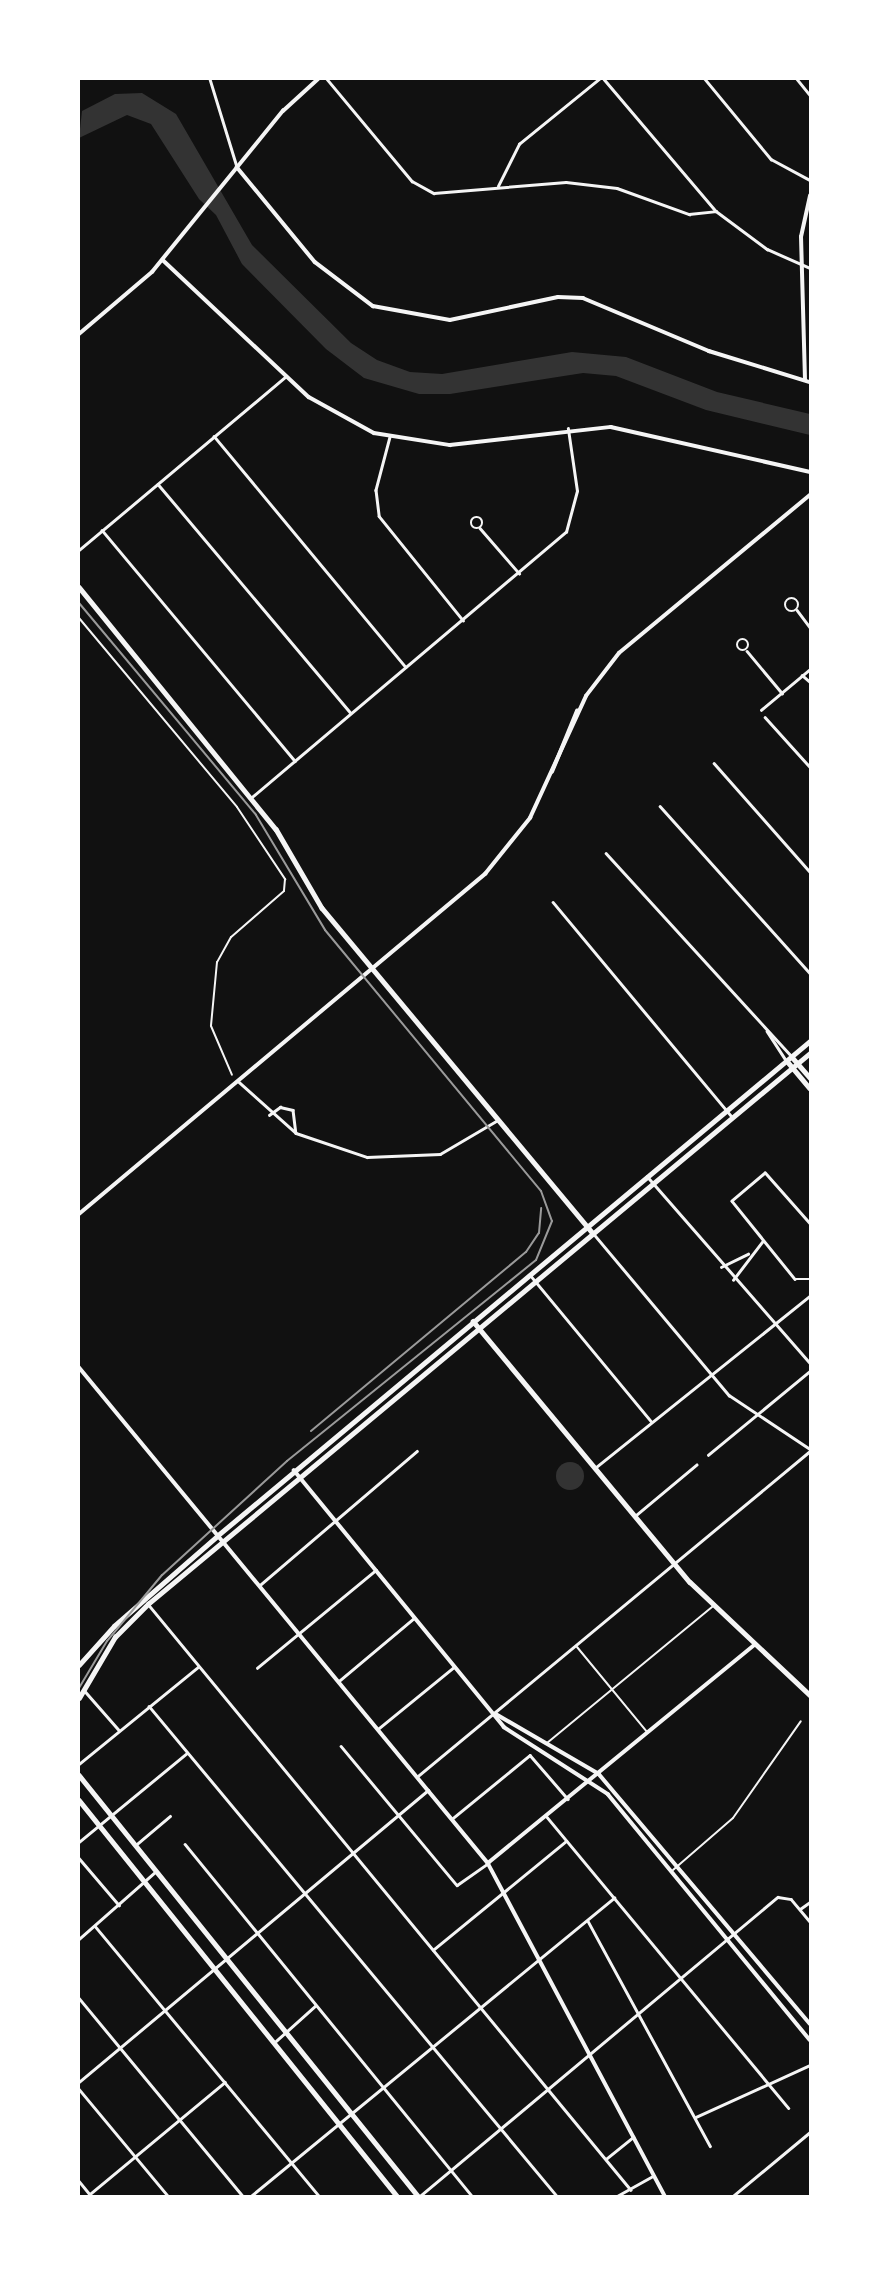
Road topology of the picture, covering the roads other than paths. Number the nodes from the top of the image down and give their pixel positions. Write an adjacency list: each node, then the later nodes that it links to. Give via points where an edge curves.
1 (210, 79): 8 (street)
2 (318, 79): 8 (street)
3 (327, 79): 10 (street, via 422,188 446,194)
4 (601, 79): 10 (street, via 519,144); 12 (street)
5 (705, 79): 9 (street, via 771,159)
6 (797, 79): 7 (street)
7 (810, 95)
8 (237, 167): 13 (street); 18 (street, via 315,262 373,306 450,320 558,297 583,298 718,354)
9 (810, 180)
10 (498, 186): 12 (street, via 607,186 689,214)
11 (810, 196): 14 (street)
12 (716, 211): 14 (street, via 767,249)
13 (163, 260): 16 (street); 17 (street)
14 (802, 266): 15 (street); 18 (street)
15 (810, 268)
16 (79, 334)
17 (285, 376): 20 (street); 21 (street, via 335,415)
18 (808, 381)
19 (568, 429): 21 (street, via 468,444); 22 (street, via 660,434); 28 (street, via 575,513 566,532)
20 (214, 436): 23 (street); 35 (street)
21 (390, 437): 32 (street, via 376,490 379,516)
22 (810, 472)
23 (158, 484): 26 (street); 41 (street)
24 (810, 495): 51 (street, via 632,640 579,710 520,834 485,874)
25 (480, 528): 28 (street)
26 (103, 530): 27 (street); 43 (street)
27 (79, 550)
28 (519, 573): 32 (street)
29 (79, 587): 46 (main road)
30 (797, 610): 30 (street, via 796,599 787,600 787,610); 33 (street)
31 (79, 618): 59 (lane, via 237,807 285,879 284,891 231,937 217,962 211,1026)
32 (463, 620): 35 (street)
33 (810, 627)
34 (747, 650): 39 (street)
35 (405, 667): 41 (street)
36 (810, 669): 37 (street)
37 (802, 676): 38 (street); 39 (street)
38 (810, 682)
39 (782, 693): 40 (street)
40 (761, 710)
41 (351, 713): 43 (street)
42 (765, 717): 45 (street)
43 (295, 761): 46 (street)
44 (714, 763): 49 (street)
45 (810, 767)
46 (252, 797): 51 (main road, via 323,908)
47 (660, 806): 52 (street)
48 (606, 853): 53 (street)
49 (810, 872)
50 (553, 902): 63 (street)
51 (373, 969): 61 (street); 66 (main road)
52 (810, 973)
53 (767, 1031): 56 (street); 56 (street)
54 (810, 1041): 56 (main road)
55 (810, 1053): 57 (main road)
56 (790, 1059): 57 (main road); 58 (main road); 63 (main road)
57 (798, 1063): 58 (main road); 60 (main road)
58 (793, 1068): 62 (main road); 65 (main road)
59 (232, 1075)
60 (810, 1078)
61 (239, 1082): 64 (street); 72 (street)
62 (810, 1088)
63 (727, 1110): 65 (street); 68 (main road)
64 (269, 1115): 67 (street); 67 (street, via 280,1107 293,1110)
65 (732, 1117): 69 (main road)
66 (499, 1119): 67 (street, via 449,1152 414,1159 349,1153); 74 (main road)
67 (296, 1133)
68 (663, 1163): 69 (main road); 70 (main road)
69 (669, 1170): 71 (main road)
70 (647, 1176): 71 (street); 74 (main road)
71 (653, 1183): 75 (main road); 78 (street)
72 (79, 1214)
73 (810, 1224): 76 (street, via 765,1173 732,1201)
74 (587, 1226): 75 (main road); 79 (main road)
75 (593, 1233): 82 (main road); 92 (street)
76 (763, 1242): 77 (street); 80 (street, via 795,1279)
77 (748, 1254): 78 (street); 81 (street)
78 (721, 1267): 81 (street)
79 (530, 1274): 82 (street); 84 (main road)
80 (810, 1279)
81 (733, 1280): 85 (street)
82 (536, 1282): 86 (main road); 95 (street)
83 (810, 1296): 85 (street)
84 (473, 1321): 86 (main road); 88 (main road)
85 (774, 1321): 87 (street); 92 (street)
86 (479, 1328): 91 (main road); 101 (main road)
87 (810, 1363)
88 (419, 1366): 91 (main road); 94 (main road)
89 (79, 1367): 106 (street)
90 (810, 1371): 93 (street)
91 (426, 1373): 96 (main road)
92 (709, 1373): 93 (street); 95 (street)
93 (754, 1417): 97 (street); 99 (street)
94 (357, 1418): 96 (main road); 102 (main road)
95 (651, 1421): 101 (street)
96 (363, 1425): 103 (main road)
97 (810, 1450): 108 (street)
98 (417, 1451): 105 (street)
99 (708, 1455)
100 (696, 1465): 104 (street)
101 (596, 1468): 104 (main road)
102 (295, 1471): 103 (street); 106 (main road)
103 (300, 1477): 105 (street); 107 (main road)
104 (635, 1516): 108 (main road)
105 (337, 1522): 109 (street); 110 (street)
106 (217, 1536): 107 (street); 117 (main road, via 123,1617)
107 (222, 1541): 110 (street); 111 (main road)
108 (675, 1564): 112 (main road); 115 (street)
109 (376, 1570): 113 (street); 114 (street)
110 (260, 1585): 114 (street)
111 (148, 1604): 119 (street); 122 (main road, via 115,1637)
112 (713, 1605): 116 (main road); 123 (lane)
113 (415, 1618): 118 (street); 121 (street)
114 (299, 1633): 120 (street); 121 (street)
115 (575, 1645): 123 (lane); 127 (street)
116 (754, 1645): 124 (main road); 131 (street)
117 (79, 1665)
118 (455, 1665): 127 (street); 129 (street)
119 (198, 1667): 126 (street); 153 (street)
120 (257, 1668)
121 (339, 1681): 129 (street)
122 (84, 1690): 125 (main road); 130 (street)
123 (611, 1690): 131 (lane); 132 (lane)
124 (810, 1695)
125 (79, 1698)
126 (149, 1706): 130 (street); 134 (street)
127 (494, 1713): 132 (street); 138 (street); 139 (street, via 516,1737)
128 (801, 1721): 156 (lane, via 733,1818)
129 (378, 1729): 138 (street)
130 (118, 1730): 135 (street)
131 (648, 1732): 136 (street)
132 (546, 1744): 136 (street)
133 (341, 1746): 145 (street)
134 (188, 1752): 143 (street); 160 (street)
135 (79, 1764)
136 (599, 1774): 139 (street); 156 (street)
137 (79, 1775): 143 (main road)
138 (418, 1776): 140 (street)
139 (592, 1779): 141 (street); 158 (street)
140 (429, 1789): 145 (street); 147 (street)
141 (568, 1799): 146 (street); 147 (street, via 530,1755)
142 (79, 1800): 148 (main road)
143 (112, 1814): 148 (street); 151 (main road)
144 (170, 1816): 151 (street)
145 (399, 1816): 153 (street); 155 (street, via 453,1882 463,1884)
146 (547, 1816): 149 (street); 155 (street)
147 (453, 1818): 155 (street)
148 (99, 1825): 150 (street); 159 (main road)
149 (566, 1840): 161 (street); 162 (street)
150 (79, 1842)
151 (137, 1844): 157 (main road)
152 (185, 1844): 169 (street)
153 (352, 1855): 160 (street); 173 (street)
154 (79, 1858): 164 (street)
155 (488, 1863): 161 (street)
156 (679, 1865): 158 (lane); 170 (street)
157 (158, 1870): 159 (street); 174 (main road)
158 (672, 1871): 172 (street)
159 (146, 1881): 164 (street); 176 (main road)
160 (305, 1893): 169 (street); 189 (street)
161 (504, 1893): 173 (street); 175 (street)
162 (614, 1898): 166 (street); 177 (street)
163 (810, 1902): 165 (street)
164 (118, 1905): 168 (street)
165 (800, 1909): 167 (street); 170 (street, via 778,1897)
166 (588, 1920): 175 (street); 184 (street)
167 (810, 1922)
168 (95, 1926): 171 (street); 183 (street)
169 (258, 1932): 174 (street); 181 (street)
170 (735, 1933): 172 (street); 178 (street)
171 (79, 1939)
172 (727, 1939): 177 (street); 180 (street)
173 (433, 1950): 182 (street)
174 (230, 1956): 176 (street); 186 (main road)
175 (540, 1959): 182 (street); 191 (street)
176 (218, 1966): 183 (street); 188 (main road)
177 (680, 1978): 184 (street); 195 (street)
178 (785, 1993): 180 (street); 185 (street)
179 (79, 1998): 190 (street)
180 (777, 1999): 187 (street)
181 (316, 2006): 186 (street); 198 (street)
182 (480, 2008): 189 (street); 196 (street)
183 (165, 2010): 190 (street); 194 (street)
184 (639, 2012): 191 (street); 201 (street)
185 (810, 2024)
186 (287, 2031): 188 (street); 200 (main road)
187 (810, 2040)
188 (276, 2041): 203 (main road)
189 (434, 2047): 198 (street); 204 (street)
190 (120, 2048): 193 (street); 202 (street)
191 (590, 2053): 196 (street); 206 (street)
192 (810, 2065): 195 (street)
193 (79, 2082)
194 (225, 2082): 202 (street); 210 (street)
195 (768, 2084): 199 (street); 201 (street)
196 (547, 2088): 204 (street); 209 (street)
197 (79, 2089): 208 (street)
198 (383, 2089): 200 (street); 211 (street)
199 (789, 2108)
200 (350, 2114): 203 (street); 221 (main road)
201 (695, 2117): 207 (street)
202 (180, 2120): 208 (street); 217 (street)
203 (338, 2124): 210 (street); 220 (main road)
204 (500, 2127): 211 (street); 223 (street)
205 (810, 2132): 226 (street)
206 (633, 2137): 209 (street); 212 (street)
207 (710, 2146)
208 (135, 2157): 215 (street); 216 (street)
209 (606, 2159): 214 (street)
210 (291, 2163): 218 (street); 219 (street)
211 (450, 2171): 221 (street); 222 (street)
212 (654, 2175): 214 (street); 225 (street)
213 (79, 2181): 215 (street)
214 (631, 2190): 224 (street)
215 (91, 2195)
216 (168, 2196)
217 (243, 2196)
218 (251, 2196)
219 (319, 2196)
220 (397, 2196)
221 (419, 2196)
222 (471, 2196)
223 (558, 2196)
224 (617, 2196)
225 (665, 2196)
226 (733, 2196)

